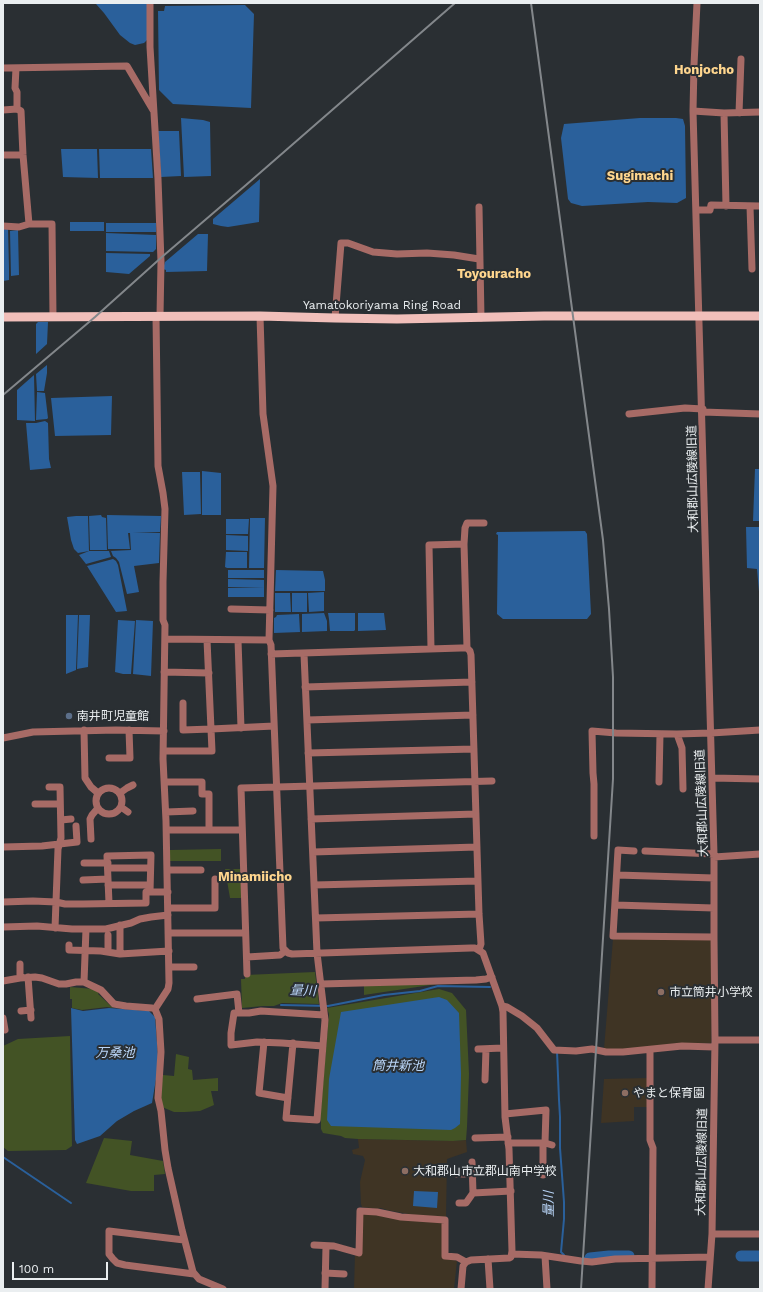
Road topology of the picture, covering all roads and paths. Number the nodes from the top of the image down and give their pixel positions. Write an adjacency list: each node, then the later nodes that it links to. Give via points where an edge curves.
1 (150, 3): 8 (street)
2 (697, 3): 9 (street, 大和郡山広陵線旧道)
3 (741, 59): 12 (street)
4 (3, 68): 5 (street)
5 (16, 68): 6 (street); 8 (street, via 127,66)
6 (17, 109): 7 (street); 14 (street, via 21,111)
7 (3, 110)
8 (153, 110): 25 (street, via 161,258)
9 (694, 111): 11 (street); 19 (street, 大和郡山広陵線旧道)
10 (760, 112): 12 (street)
11 (724, 113): 12 (street); 15 (street)
12 (739, 113)
13 (3, 155): 14 (street)
14 (23, 155): 20 (street)
15 (726, 206): 16 (street); 19 (street, via 711,205 710,210)
16 (750, 206): 17 (street); 23 (street)
17 (760, 206)
18 (479, 207): 22 (street)
19 (697, 210): 27 (street, 大和郡山広陵線旧道)
20 (29, 224): 21 (street, via 19,227); 24 (street, via 52,224)
21 (3, 226)
22 (479, 259): 30 (street, via 427,253 373,252 341,243); 31 (street)
23 (752, 269)
24 (53, 316): 25 (main road, Yamatokoriyama Ring Road); 29 (main road, Yamatokoriyama Ring Road)
25 (158, 316): 26 (main road, Yamatokoriyama Ring Road); 39 (street, via 158,466 164,501)
26 (260, 316): 30 (main road, Yamatokoriyama Ring Road); 38 (street, via 263,414 273,486)
27 (700, 316): 28 (main road, Yamatokoriyama Ring Road); 31 (main road, Yamatokoriyama Ring Road); 32 (street, 大和郡山広陵線旧道)
28 (760, 316)
29 (3, 317)
30 (335, 318): 31 (main road, Yamatokoriyama Ring Road)
31 (481, 318)
32 (703, 410): 33 (street, via 685,408); 34 (street); 61 (street, 大和郡山広陵線旧道)
33 (629, 414)
34 (760, 414)
35 (484, 523): 36 (street, via 467,523)
36 (464, 544): 43 (street); 44 (street, via 429,545)
37 (231, 609): 38 (street)
38 (270, 610): 42 (street)
39 (165, 639): 40 (street); 47 (street)
40 (207, 640): 41 (street); 48 (street)
41 (238, 640): 42 (street); 55 (street)
42 (269, 640): 45 (street)
43 (467, 648): 44 (street); 49 (street, via 471,655)
44 (431, 649): 46 (street)
45 (271, 654): 46 (street); 54 (street)
46 (304, 654): 50 (street)
47 (164, 672): 48 (street); 60 (street)
48 (209, 673): 56 (street)
49 (472, 682): 50 (street); 52 (street)
50 (305, 687): 53 (street)
51 (183, 703): 56 (street, via 183,730)
52 (473, 715): 53 (street); 65 (street)
53 (307, 720): 67 (street)
54 (274, 726): 55 (street); 78 (street)
55 (241, 728): 56 (street)
56 (211, 729): 66 (street, via 212,751)
57 (84, 730): 58 (street); 64 (street, via 26,732); 80 (street, via 85,778)
58 (130, 730): 60 (street); 68 (street, via 130,758)
59 (760, 730): 61 (street)
60 (164, 731): 66 (street)
61 (711, 733): 63 (street); 69 (street, 大和郡山広陵線旧道)
62 (660, 734): 63 (street); 74 (street); 97 (street, via 592,731)
63 (677, 734): 79 (street, via 682,748)
64 (3, 738)
65 (474, 749): 67 (street); 71 (street)
66 (164, 751): 73 (street)
67 (308, 753): 76 (street)
68 (110, 758)
69 (712, 778): 70 (street); 106 (street, 大和郡山広陵線旧道)
70 (760, 778)
71 (475, 781): 72 (street); 76 (street); 89 (street)
72 (492, 781)
73 (165, 782): 88 (street); 95 (street, via 202,782 202,794 209,794)
74 (659, 782)
75 (133, 785): 81 (street)
76 (310, 786): 78 (street); 91 (street)
77 (49, 787): 83 (street, via 60,787)
78 (276, 787): 96 (street, via 241,788); 141 (street, via 282,943)
79 (683, 789)
80 (98, 793): 81 (street, via 105,788 116,789); 85 (street)
81 (120, 793): 84 (street, via 123,802)
82 (35, 804): 83 (street)
83 (60, 804): 92 (street)
84 (121, 807): 85 (street, via 118,812 110,814 103,813); 87 (street)
85 (98, 808): 98 (street, via 90,819)
86 (193, 811): 88 (street)
87 (128, 812)
88 (166, 812): 94 (street)
89 (476, 814): 91 (street); 100 (street)
90 (71, 819): 92 (street)
91 (311, 819): 103 (street)
92 (60, 820): 99 (street)
93 (76, 826): 99 (street, via 77,842)
94 (167, 830): 95 (street); 110 (street)
95 (209, 830): 96 (street)
96 (242, 830): 134 (street)
97 (594, 836)
98 (91, 839)
99 (60, 843): 101 (street); 122 (street)
100 (477, 847): 103 (street); 116 (street)
101 (3, 848)
102 (634, 851): 112 (street, via 618,850)
103 (313, 852): 118 (street)
104 (645, 852): 106 (street)
105 (760, 854): 106 (street)
106 (714, 855): 113 (street, 大和郡山広陵線旧道)
107 (84, 863): 108 (street)
108 (108, 866): 109 (street); 109 (street, via 107,856 151,855); 117 (street)
109 (150, 868): 119 (street)
110 (167, 870): 111 (street); 120 (street)
111 (201, 870)
112 (617, 875): 113 (street); 124 (street)
113 (714, 878): 125 (street, 大和郡山広陵線旧道)
114 (214, 879): 126 (street, via 215,908)
115 (83, 880): 117 (street)
116 (478, 881): 118 (street); 127 (street)
117 (108, 882): 119 (street); 123 (street)
118 (314, 884): 128 (street)
119 (150, 888): 120 (street); 123 (street, via 146,892 146,903)
120 (168, 892): 126 (street)
121 (3, 902): 122 (street)
122 (56, 902): 123 (street); 131 (street)
123 (109, 903)
124 (615, 905): 125 (street); 136 (street, via 613,936)
125 (714, 908): 136 (street, 大和郡山広陵線旧道)
126 (168, 912): 129 (street); 133 (street)
127 (478, 914): 128 (street); 139 (street, via 481,944)
128 (316, 918): 143 (street)
129 (120, 925): 132 (street, via 106,929); 144 (street)
130 (3, 927): 131 (street)
131 (55, 928): 132 (street)
132 (86, 929): 138 (street)
133 (168, 933): 134 (street); 140 (street)
134 (246, 933): 145 (street)
135 (108, 935): 142 (street)
136 (714, 937): 168 (street, 大和郡山広陵線旧道)
137 (70, 945): 138 (street, via 69,950)
138 (85, 950): 142 (street); 153 (street)
139 (479, 950): 143 (street, via 471,948); 150 (street, via 483,953)
140 (169, 951): 144 (street); 147 (street)
141 (285, 951): 143 (street, via 292,954); 145 (street, via 280,955)
142 (108, 952): 144 (street)
143 (317, 953): 154 (street)
144 (120, 954)
145 (247, 957): 149 (street)
146 (20, 964): 151 (street)
147 (169, 967): 148 (street); 157 (street, via 168,989)
148 (194, 967)
149 (248, 974)
150 (492, 977): 154 (street, via 476,980); 156 (street)
151 (24, 978): 152 (street); 153 (street, via 42,978 59,984); 159 (street)
152 (3, 981)
153 (84, 982): 157 (street, via 101,990 114,1004)
154 (321, 984): 158 (street)
155 (197, 999): 161 (street, via 237,994)
156 (502, 1006): 170 (street); 173 (street, via 508,1007 537,1028 554,1050)
157 (155, 1009): 189 (street, via 159,1019 162,1052 158,1098 168,1168)
158 (324, 1009): 161 (street); 169 (street)
159 (31, 1010): 160 (street); 163 (street)
160 (21, 1011)
161 (240, 1013): 166 (street, via 234,1013 231,1045)
162 (3, 1018): 164 (street)
163 (31, 1018)
164 (5, 1030)
165 (760, 1040): 168 (street)
166 (264, 1042): 167 (street); 175 (street, via 259,1093)
167 (293, 1043): 169 (street); 175 (street)
168 (715, 1044): 173 (street); 187 (street, 大和郡山広陵線旧道)
169 (323, 1046): 175 (street, via 317,1120 286,1118)
170 (503, 1048): 172 (street); 176 (street)
171 (478, 1049): 172 (street)
172 (486, 1049): 174 (street)
173 (650, 1050): 194 (street, via 650,1140 653,1148)
174 (485, 1080)
175 (288, 1098)
176 (505, 1114): 178 (street); 179 (street, via 546,1110)
177 (476, 1138): 178 (street)
178 (508, 1140): 179 (street); 184 (street)
179 (547, 1143): 183 (street)
180 (472, 1162): 182 (street)
181 (457, 1174): 182 (street)
182 (473, 1174): 185 (street)
183 (544, 1175)
184 (510, 1191): 185 (street); 192 (street)
185 (473, 1193): 186 (street, via 466,1203)
186 (459, 1203)
187 (712, 1234): 188 (street); 195 (street, 大和郡山広陵線旧道)
188 (760, 1234)
189 (184, 1240): 199 (street); 199 (street, via 109,1231 109,1254 117,1263 125,1266)
190 (314, 1245): 191 (street)
191 (326, 1246): 197 (street, via 359,1253 360,1211 376,1212 401,1217 445,1220 444,1256 458,1257); 198 (street)
192 (512, 1254): 193 (street); 196 (street, via 509,1258)
193 (545, 1256): 194 (street, via 586,1262); 205 (street)
194 (652, 1256): 195 (street); 206 (street)
195 (710, 1257): 207 (street, 大和郡山広陵線旧道)
196 (488, 1259): 197 (street); 204 (street)
197 (466, 1262): 203 (street, via 463,1266)
198 (325, 1273): 200 (street); 202 (street)
199 (194, 1274): 201 (street, via 199,1279)
200 (344, 1274)
201 (223, 1289)
202 (325, 1289)
203 (461, 1289)
204 (490, 1289)
205 (548, 1289)
206 (652, 1289)
207 (708, 1289)

